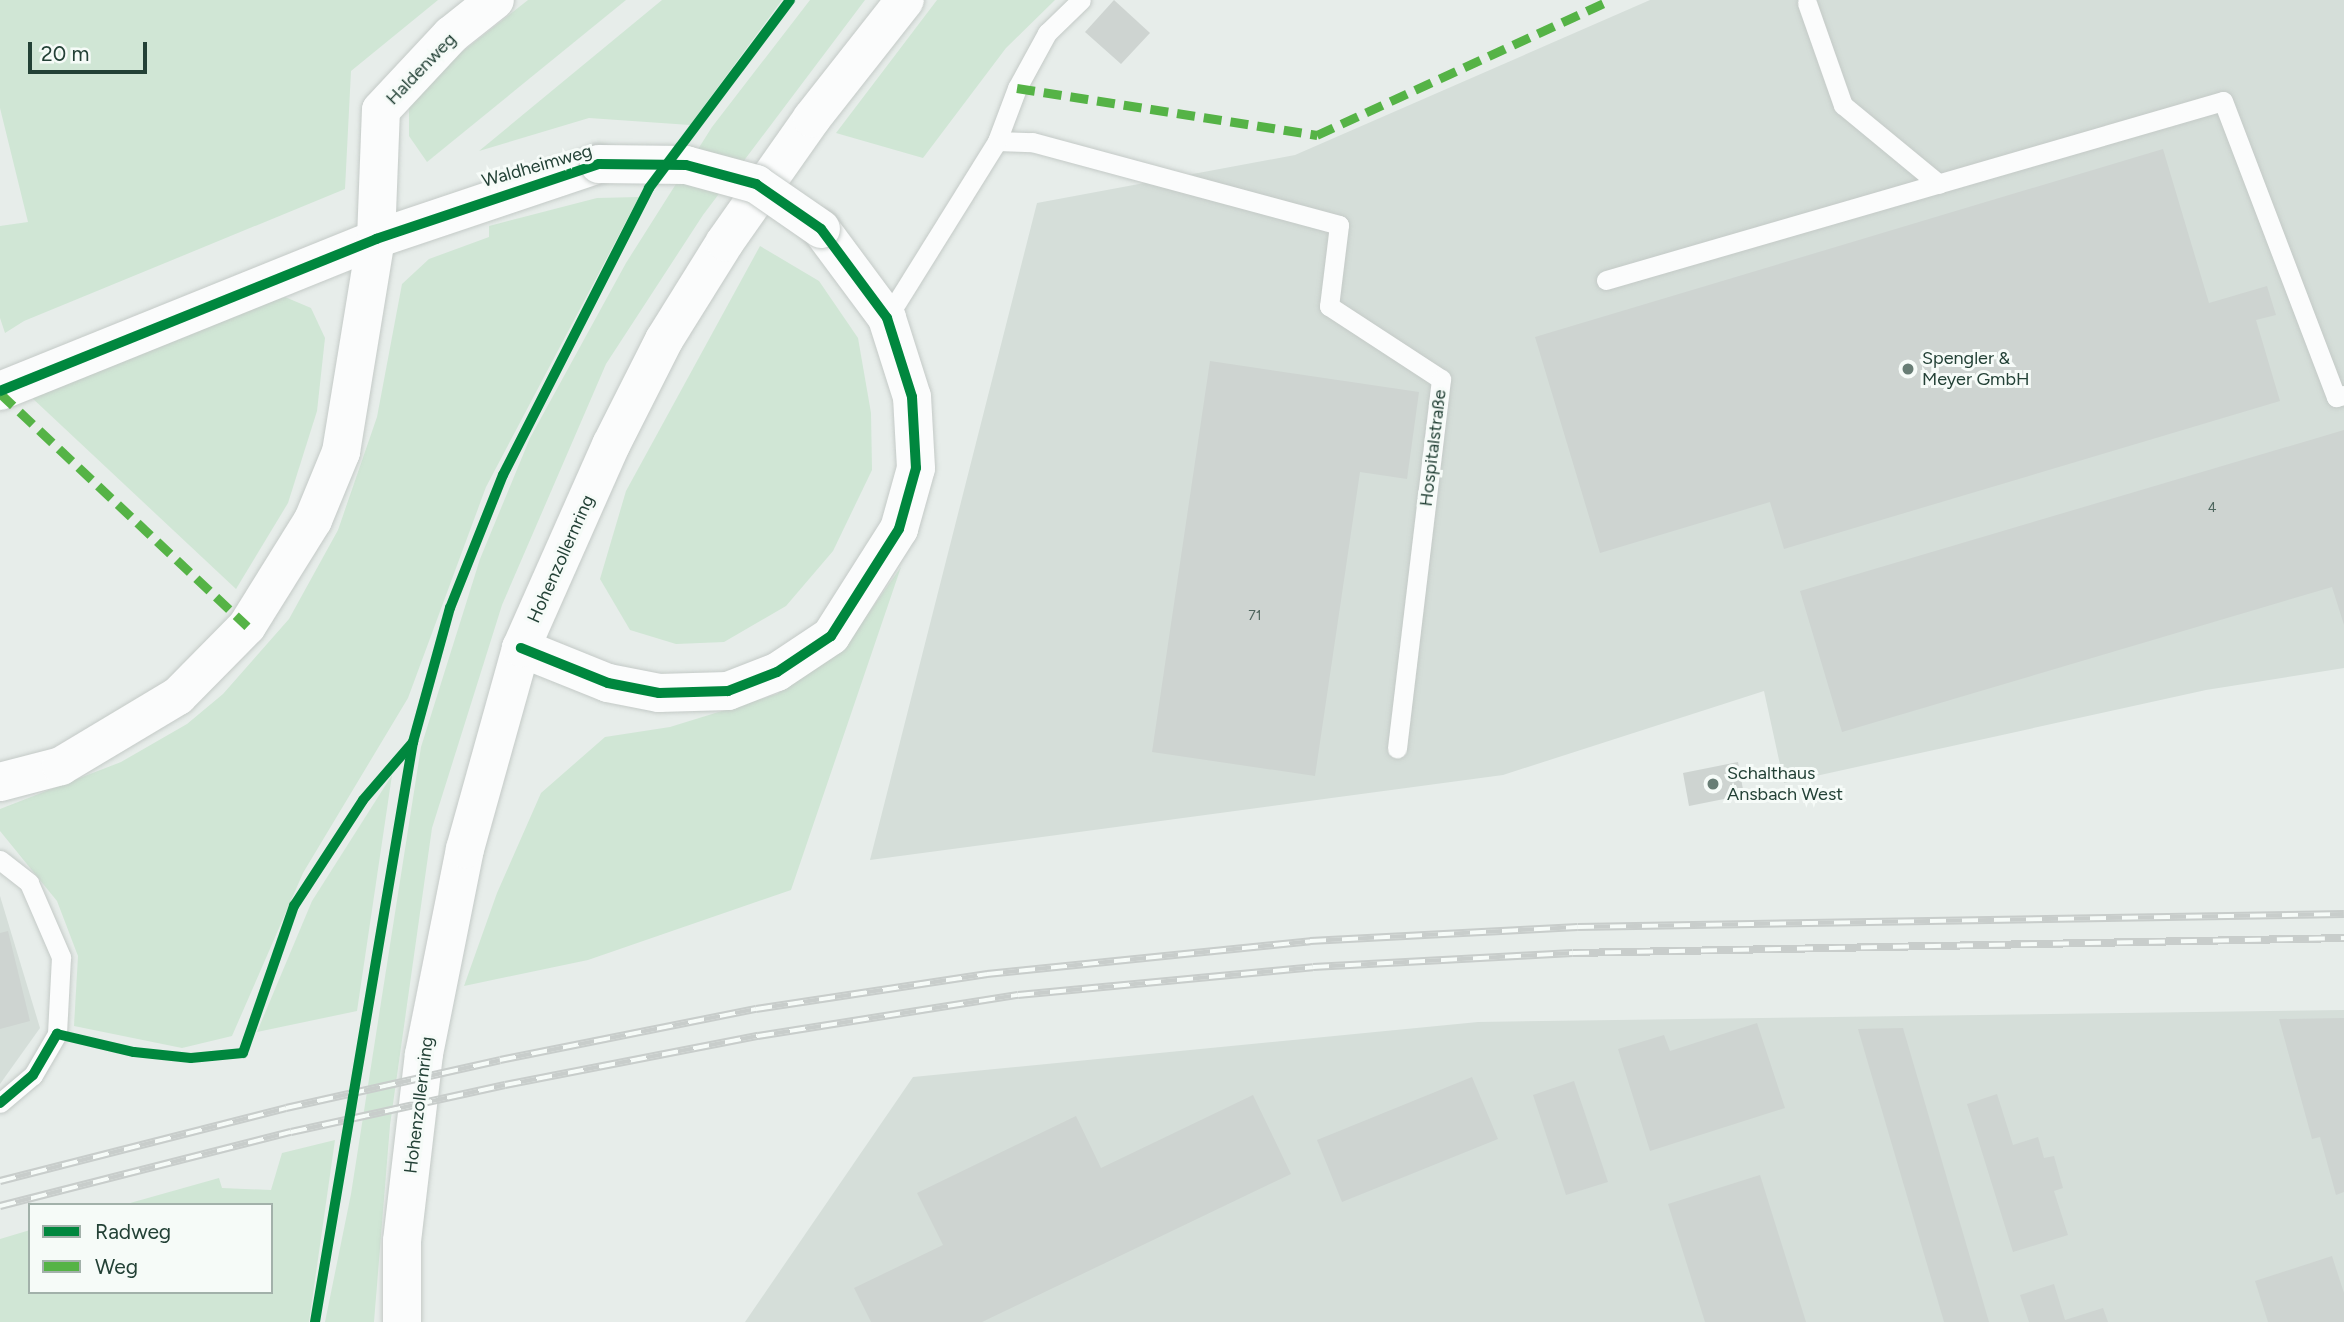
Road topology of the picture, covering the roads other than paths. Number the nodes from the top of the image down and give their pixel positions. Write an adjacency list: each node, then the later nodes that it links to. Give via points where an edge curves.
1 (495, 0): 7 (street, Haldenweg, via 451,35 381,110)
2 (905, 0): 12 (street, Hohenzollernring, via 812,118 725,242 664,340 611,445)
3 (1081, 0): 5 (lane, via 1047,33 1017,88)
4 (1807, 4): 6 (lane, via 1843,104)
5 (997, 141): 9 (lane); 13 (lane, Hospitalstraße, via 1032,142 1339,225 1329,306 1441,379)
6 (1939, 184): 8 (lane); 11 (lane, via 2223,101 2336,397)
7 (376, 239): 9 (street, Waldheimweg, bridge, via 599,164 686,164 756,184 821,229); 10 (street, Waldheimweg); 14 (street, Haldenweg, via 341,452 313,520 247,626 178,696 61,766)
8 (1606, 280)
9 (887, 318): 12 (street, Waldheimweg, via 912,397 916,467 900,529 831,636 778,672 728,691 659,693 608,683)
10 (0, 391)
11 (2344, 395)
12 (521, 648): 17 (street, Hohenzollernring, via 465,849 424,1054 402,1241)
13 (1397, 748)
14 (0, 782)
15 (0, 860): 16 (lane, via 29,883 61,957 57,1034 33,1075)
16 (0, 1103)
17 (402, 1322)

